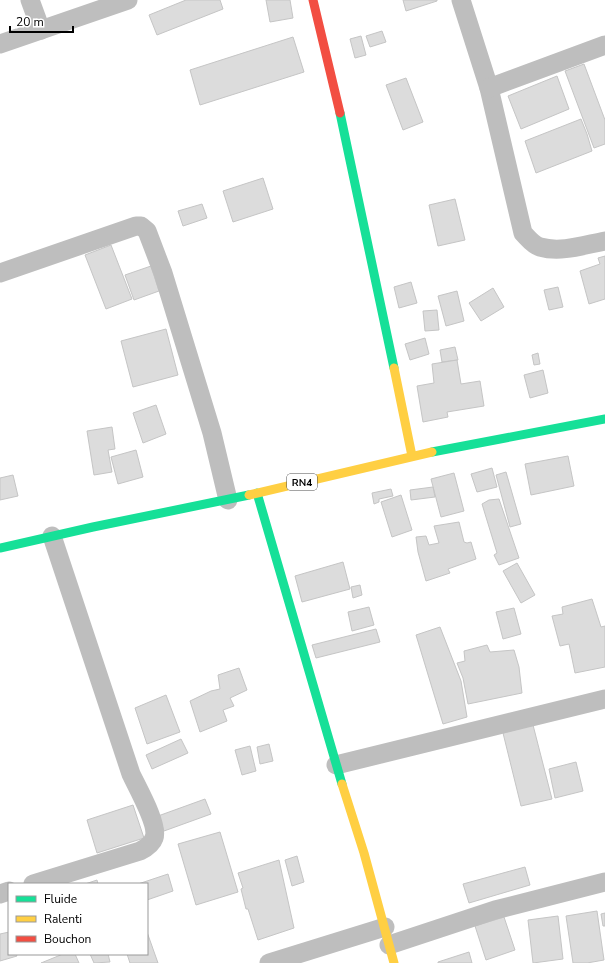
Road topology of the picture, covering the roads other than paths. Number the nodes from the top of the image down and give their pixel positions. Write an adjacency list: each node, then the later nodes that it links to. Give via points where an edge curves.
1 (30, 0): 5 (street)
2 (128, 0): 5 (street)
3 (313, 0): 12 (main road, via 345,132)
4 (461, 0): 8 (street)
5 (41, 30): 6 (street)
6 (0, 44)
7 (605, 45): 8 (street)
8 (489, 88): 9 (street, via 523,233 539,246 551,248 572,248)
9 (605, 241)
10 (0, 273): 14 (street, via 136,226 145,228 163,273 212,433)
11 (605, 419): 12 (main road, RN4)
12 (412, 456): 13 (main road, RN4)
13 (257, 493): 14 (main road, RN4); 18 (main road)
14 (228, 500): 15 (main road, RN4)
15 (52, 536): 16 (main road, RN4); 20 (street, via 131,774 144,799 155,830 154,839 148,847 140,851)
16 (0, 548)
17 (605, 699): 18 (street)
18 (336, 765): 21 (main road)
19 (605, 882): 22 (street, via 495,910)
20 (36, 883)
21 (385, 926): 22 (main road); 23 (street)
22 (389, 945): 24 (main road)
23 (268, 963)
24 (394, 963)

